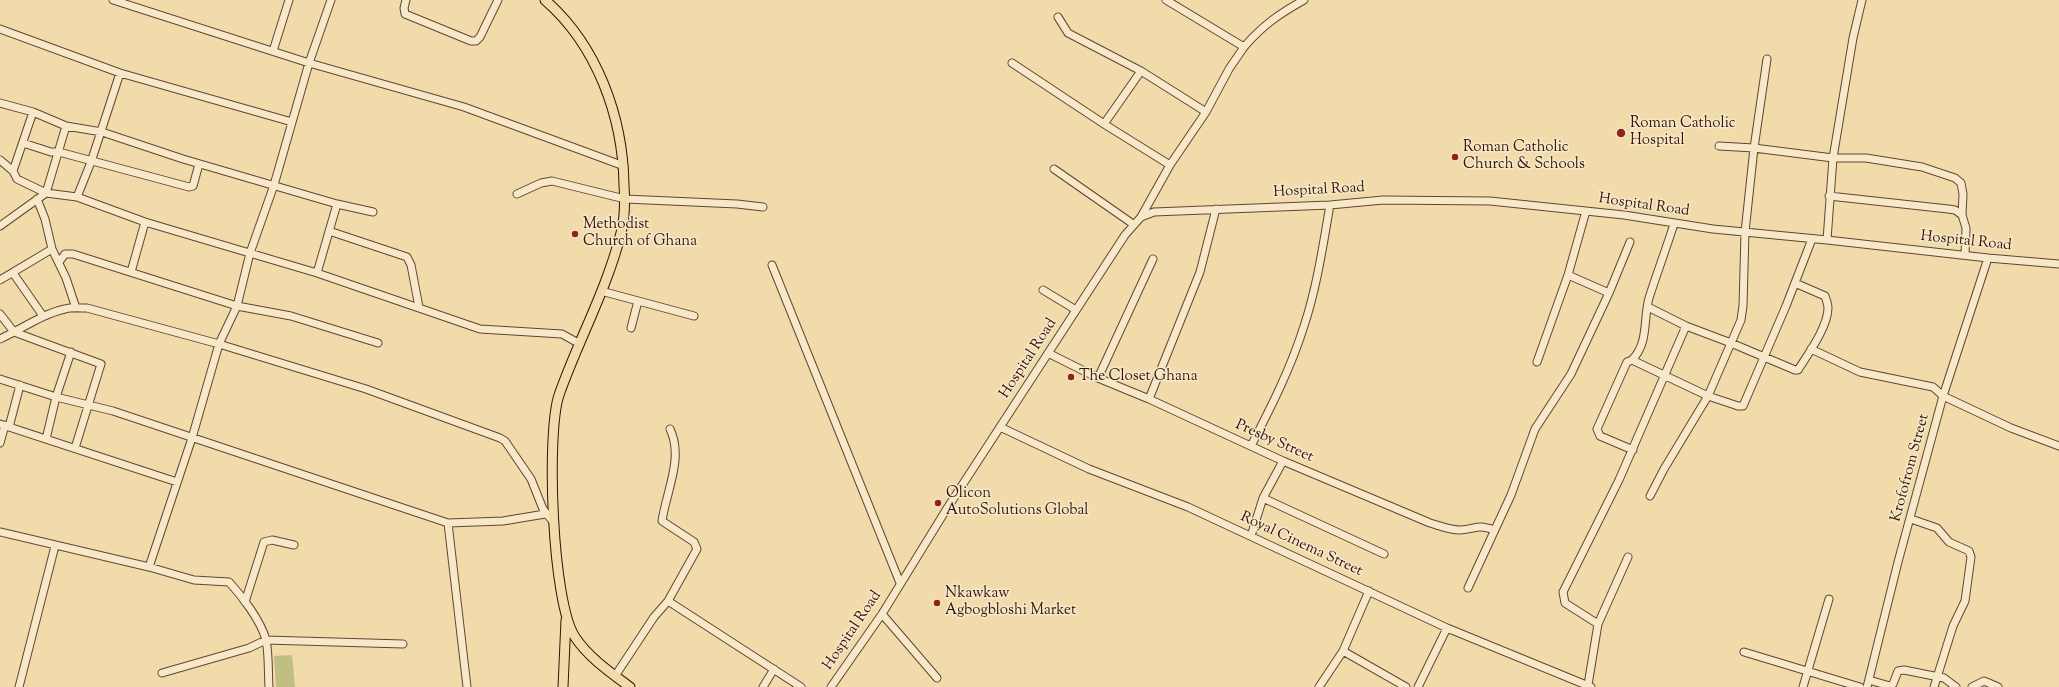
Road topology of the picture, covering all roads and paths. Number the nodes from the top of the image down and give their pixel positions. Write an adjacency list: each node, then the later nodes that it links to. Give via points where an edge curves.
1 (113, 0): 13 (street)
2 (289, 0): 13 (street)
3 (331, 0): 15 (street)
4 (406, 0): 5 (street, via 405,14 476,41)
5 (498, 0)
6 (545, 0): 35 (main road, via 557,11 594,64 619,127)
7 (1166, 0): 12 (street)
8 (1304, 0): 12 (street, via 1278,14)
9 (1862, 0): 30 (street)
10 (1058, 17): 17 (street, via 1068,32)
11 (0, 29): 18 (street)
12 (1244, 47): 21 (street)
13 (273, 51): 15 (street)
14 (1767, 59): 28 (street)
15 (309, 63): 22 (street); 35 (street, via 464,107)
16 (1012, 63): 23 (street)
17 (1142, 71): 21 (street); 23 (street)
18 (120, 73): 22 (street); 25 (street)
19 (0, 103): 20 (street)
20 (33, 112): 24 (street); 26 (street)
21 (1206, 112): 34 (street)
22 (292, 122): 38 (street)
23 (1104, 124): 34 (street)
24 (66, 126): 25 (street); 29 (street)
25 (102, 132): 32 (street); 33 (street)
26 (23, 142): 29 (street, via 51,152); 37 (street)
27 (1719, 146): 28 (street)
28 (1754, 148): 30 (street); 58 (street)
29 (59, 152): 32 (street); 39 (street)
30 (1833, 158): 41 (street); 51 (street, via 1866,158 1922,167 1955,178 1961,184)
31 (0, 160): 37 (street)
32 (91, 162): 33 (street, via 189,187 193,186); 42 (street)
33 (199, 164): 38 (street)
34 (1170, 165): 52 (street)
35 (624, 166): 44 (main road)
36 (1054, 169): 54 (street)
37 (13, 171): 39 (street, via 17,179)
38 (274, 185): 45 (street); 63 (street)
39 (46, 193): 42 (street); 43 (street)
40 (517, 194): 44 (street, via 552,181)
41 (1829, 196): 51 (street, via 1955,210); 60 (street)
42 (77, 197): 53 (street)
43 (38, 199): 56 (street); 62 (street)
44 (625, 199): 47 (street); 77 (main road, via 621,232)
45 (336, 204): 50 (street); 57 (street)
46 (1330, 204): 48 (street, Hospital Road); 49 (street, Hospital Road, via 1383,200 1490,201); 117 (street, via 1304,327 1280,390)
47 (763, 207)
48 (1216, 209): 52 (street, Hospital Road, via 1154,212); 109 (street, via 1200,272)
49 (1586, 211): 55 (street, Hospital Road); 73 (street)
50 (373, 212)
51 (1962, 215): 64 (street, via 1966,228)
52 (1142, 217): 54 (street, Hospital Road)
53 (145, 222): 63 (street); 70 (street)
54 (1133, 224): 84 (street, Hospital Road)
55 (1674, 224): 58 (street, Hospital Road); 82 (street)
56 (0, 226)
57 (329, 231): 72 (street); 81 (street, via 407,257 411,264)
58 (1745, 232): 59 (street, Hospital Road); 93 (street, via 1743,306)
59 (1812, 239): 60 (street, Hospital Road); 75 (street)
60 (1827, 240): 64 (street, Hospital Road)
61 (1630, 242): 78 (street)
62 (52, 249): 67 (street); 71 (street)
63 (250, 254): 72 (street); 80 (street)
64 (1965, 255): 65 (street, Hospital Road)
65 (1988, 258): 68 (street, Hospital Road); 108 (street, Krofofrom Street)
66 (1153, 259): 103 (street)
67 (59, 262): 70 (street, via 65,254 70,253); 83 (street)
68 (2059, 264)
69 (772, 265): 137 (street)
70 (131, 272): 80 (street)
71 (13, 273): 74 (street); 86 (street)
72 (317, 273): 81 (street)
73 (1568, 275): 78 (street); 101 (street)
74 (0, 280)
75 (1795, 283): 96 (street, via 1825,296 1828,308); 99 (street)
76 (1043, 290): 84 (street)
77 (601, 291): 79 (street); 95 (main road)
78 (1609, 293): 129 (street, via 1571,374 1535,429 1511,495)
79 (638, 301): 87 (street); 89 (street)
80 (237, 306): 92 (street, via 291,316); 94 (street)
81 (419, 307): 95 (street, via 480,329 562,334)
82 (1648, 307): 88 (street); 100 (street, via 1643,341)
83 (76, 308): 86 (street, via 67,308); 94 (street, via 87,308)
84 (1076, 310): 98 (street, Hospital Road)
85 (0, 314): 90 (street)
86 (42, 316): 90 (street)
87 (694, 316)
88 (1686, 326): 93 (street); 102 (street)
89 (631, 328)
90 (14, 332): 91 (street); 97 (street)
91 (0, 339)
92 (378, 343)
93 (1731, 343): 99 (street); 107 (street)
94 (219, 344): 115 (street); 125 (street, via 366,389 496,435 505,441 531,479)
95 (580, 344): 128 (main road, via 559,397 555,420)
96 (1811, 349): 99 (street, via 1798,370); 108 (street, via 1872,375 1933,387)
97 (71, 352): 106 (street); 110 (street, via 101,364)
98 (1048, 353): 103 (street, Presby Street); 112 (street, Hospital Road)
99 (1764, 357): 107 (street, via 1743,406)
100 (1632, 360): 102 (street); 120 (street, via 1625,366 1597,429 1600,436)
101 (1537, 362)
102 (1666, 374): 107 (street); 120 (street)
103 (1098, 378): 109 (street, Presby Street)
104 (0, 379): 105 (street)
105 (20, 385): 106 (street); 111 (street)
106 (56, 396): 110 (street); 114 (street)
107 (1708, 396): 123 (street)
108 (1943, 396): 118 (street, via 2011,428); 126 (street, Krofofrom Street)
109 (1149, 399): 117 (street, Presby Street)
110 (87, 404): 115 (street); 119 (street)
111 (5, 425): 114 (street); 116 (street)
112 (1000, 427): 131 (street, Royal Cinema Street, via 1089,470 1188,507); 137 (street, Hospital Road)
113 (670, 429): 141 (street, via 674,437 672,483 662,521 694,542 697,549)
114 (46, 438): 119 (street)
115 (192, 438): 122 (street); 127 (street)
116 (0, 443)
117 (1251, 446): 121 (street, Presby Street)
118 (2059, 446)
119 (75, 448): 122 (street)
120 (1632, 450): 145 (street, via 1564,592 1565,603)
121 (1283, 462): 124 (street); 129 (street, Presby Street, via 1450,530 1482,526)
122 (177, 482): 136 (street)
123 (1650, 496)
124 (1263, 498): 131 (street); 134 (street)
125 (546, 514): 127 (street, via 496,522); 128 (street)
126 (1911, 519): 155 (street, via 1937,528 1944,538 1971,554 1965,601 1953,626); 157 (street, Krofofrom Street)
127 (448, 523): 161 (street)
128 (554, 523): 143 (main road)
129 (1494, 530): 138 (street)
130 (0, 532): 133 (street)
131 (1251, 536): 139 (street, Royal Cinema Street)
132 (294, 545): 142 (street, via 272,540 264,542)
133 (55, 546): 136 (street); 159 (street)
134 (1384, 554)
135 (1628, 557): 145 (street)
136 (149, 567): 142 (street, via 194,580 228,582)
137 (900, 584): 144 (street, Hospital Road)
138 (1468, 588)
139 (1369, 591): 146 (street, Royal Cinema Street); 149 (street)
140 (1829, 599): 152 (street)
141 (668, 601): 151 (street); 154 (street, via 654,617)
142 (245, 602): 147 (street)
143 (566, 612): 154 (main road, via 575,637); 162 (main road)
144 (882, 614): 156 (street); 166 (street, Hospital Road)
145 (1598, 624): 158 (street)
146 (1447, 628): 158 (street, Royal Cinema Street); 169 (street)
147 (266, 640): 148 (street); 153 (street, via 249,648); 160 (street)
148 (402, 644)
149 (1343, 651): 167 (street); 168 (street)
150 (1744, 652): 152 (street)
151 (774, 670): 164 (street); 165 (street)
152 (1808, 672): 170 (street); 171 (street)
153 (162, 673)
154 (615, 676): 163 (main road)
155 (1936, 676): 157 (street, via 1904,670 1898,672 1890,686); 172 (street); 173 (street)
156 (937, 678)
157 (1868, 684)
158 (1589, 686)
159 (18, 687)
160 (269, 687)
161 (467, 687)
162 (563, 687)
163 (630, 687)
164 (763, 687)
165 (801, 687)
166 (831, 687)
167 (1319, 687)
168 (1406, 687)
169 (1418, 687)
170 (1803, 687)
171 (1860, 687)
172 (1934, 687)
173 (1956, 687)
174 (1972, 687): 175 (street, via 1984,681)
175 (1998, 687)

